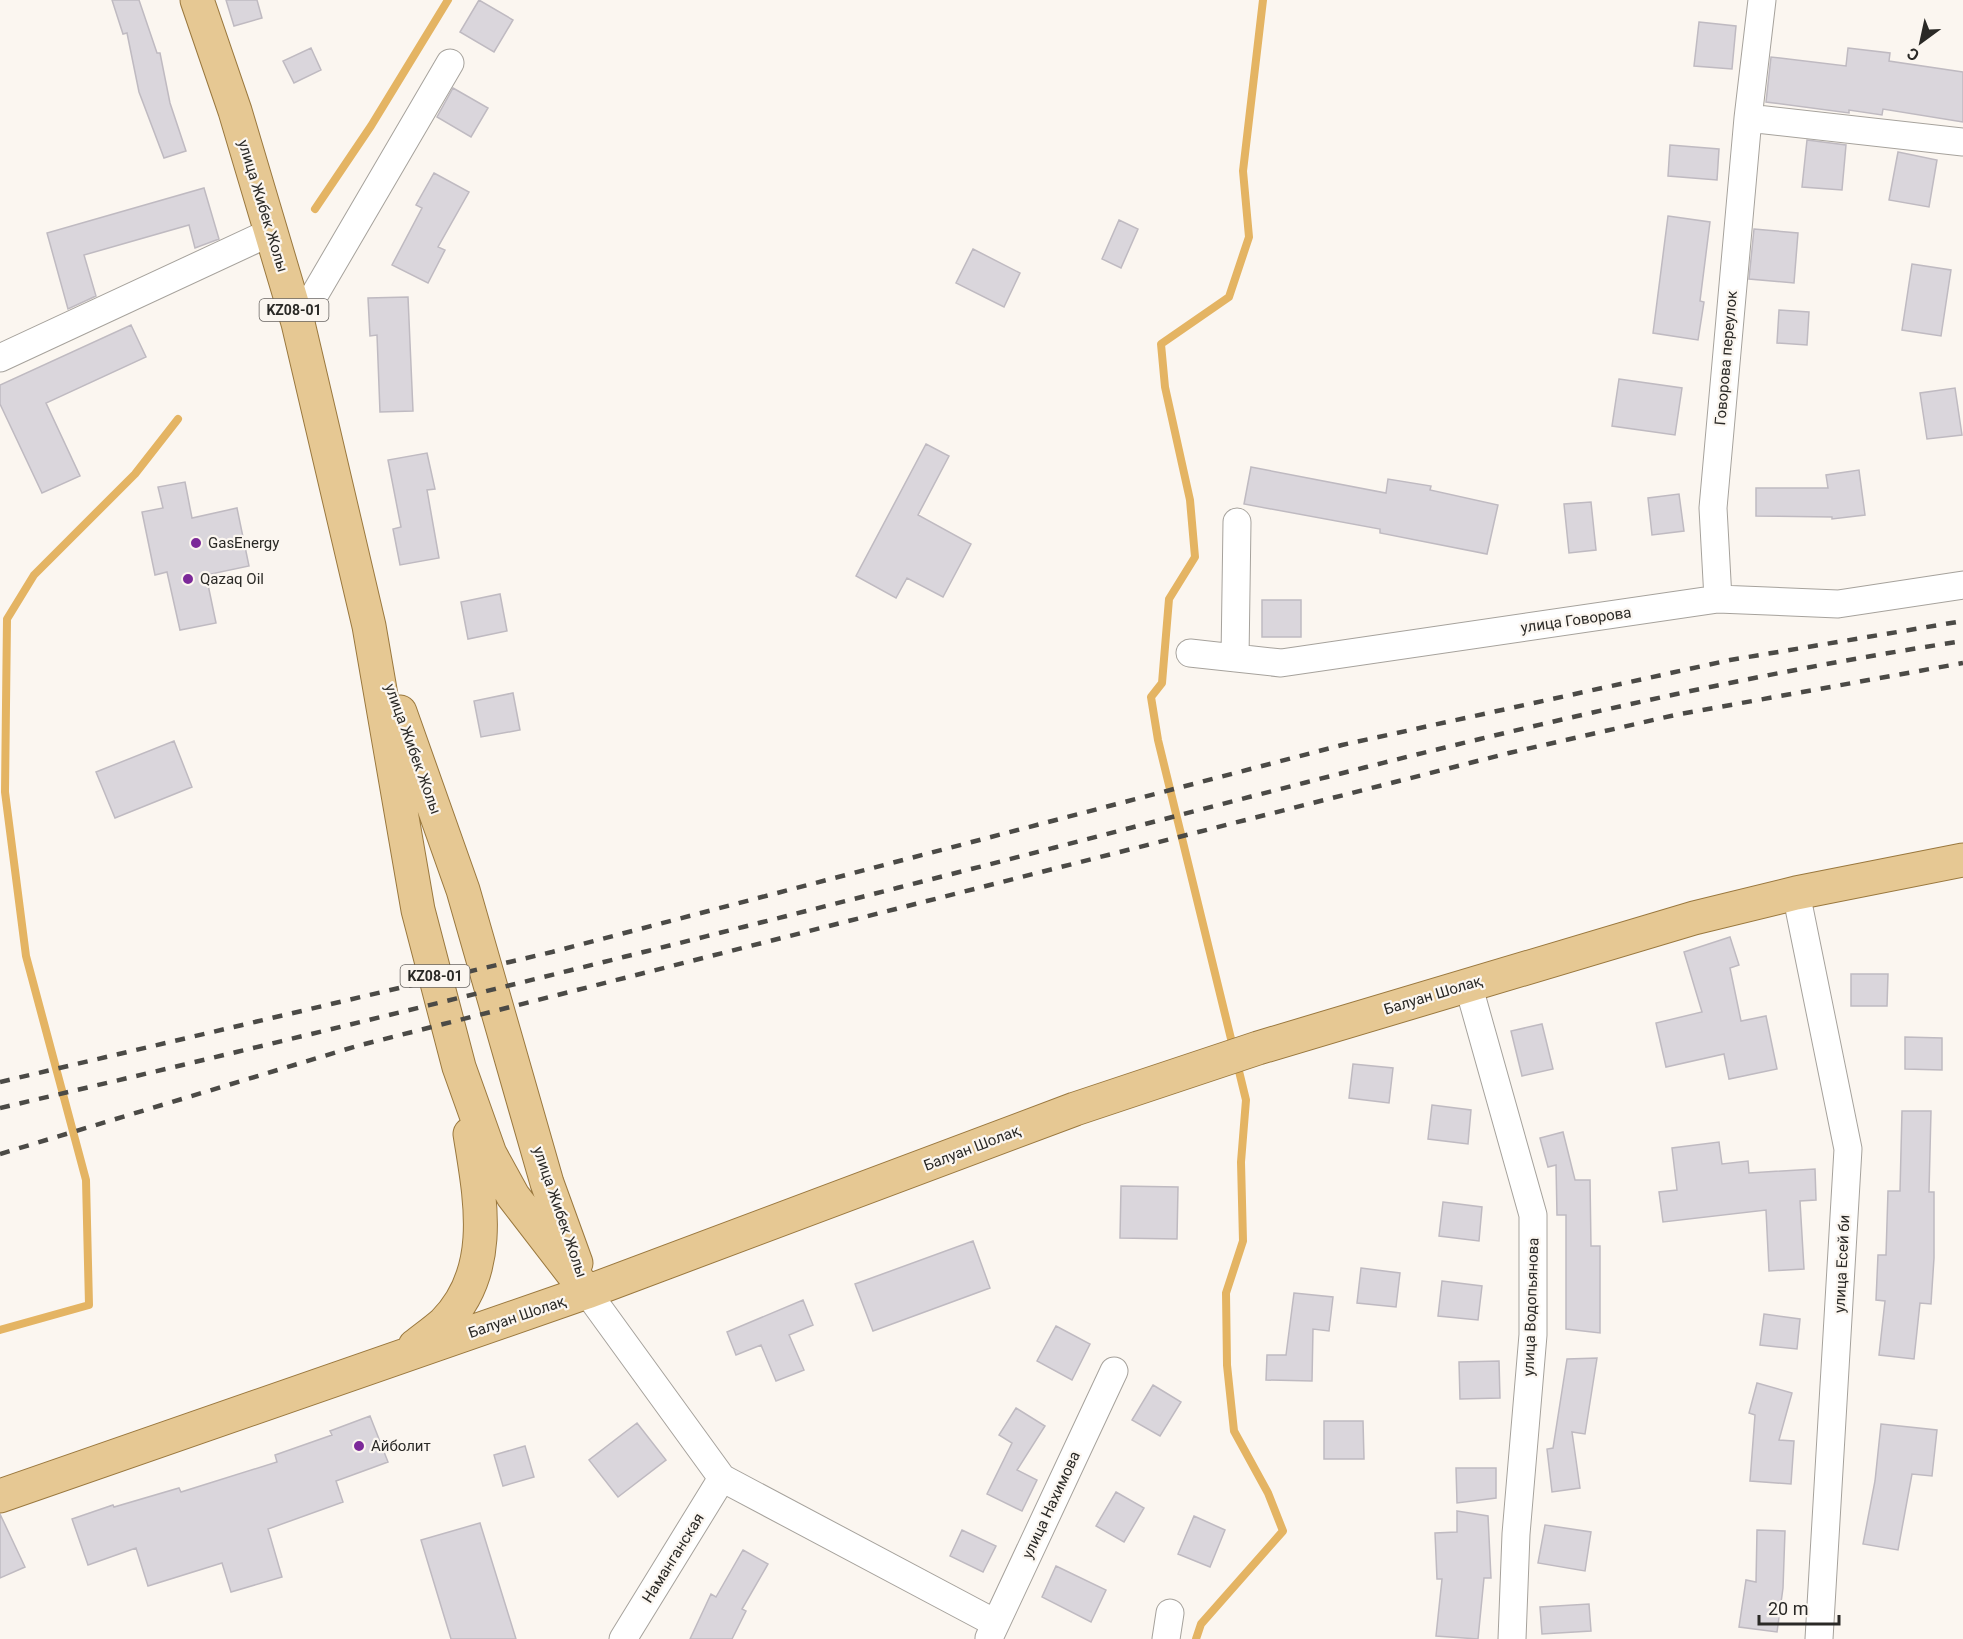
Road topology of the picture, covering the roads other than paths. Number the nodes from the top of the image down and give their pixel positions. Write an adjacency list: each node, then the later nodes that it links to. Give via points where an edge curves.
1 (197, 0): 6 (main road, улица Жибек Жолы / KZ08-01)
2 (1762, 0): 4 (street, Говорова переулок)
3 (450, 63): 7 (street)
4 (1748, 118): 5 (street); 11 (street, Говорова переулок, via 1713,508)
5 (1963, 142)
6 (271, 232): 7 (main road, улица Жибек Жолы / KZ08-01); 8 (street)
7 (298, 323): 12 (main road, улица Жибек Жолы / KZ08-01)
8 (0, 358)
9 (1237, 522): 14 (street)
10 (1963, 585): 11 (street, улица Говорова, via 1838,604)
11 (1718, 599): 14 (street, улица Говорова, via 1281,663)
12 (369, 626): 18 (main road, улица Жибек Жолы / KZ08-01, via 418,910); 19 (main road, улица Жибек Жолы / KZ08-01, via 463,890 547,1183)
13 (1190, 653): 14 (street, улица Говорова)
14 (1235, 658)
15 (1963, 860): 16 (main road, Балуан Шолақ)
16 (1796, 893): 17 (main road, Балуан Шолақ, via 1694,918); 27 (street, улица Есей би, via 1848,1149)
17 (1468, 984): 19 (main road, Балуан Шолақ, via 1075,1109); 26 (street, улица Водопьянова, via 1533,1215 1533,1335 1516,1534)
18 (459, 1067): 19 (main road, улица Жибек Жолы / KZ08-01, via 490,1154 513,1196); 20 (main road, KZ08-01, via 482,1213 479,1250 467,1290 445,1322)
19 (587, 1292): 20 (main road, Балуан Шолақ); 22 (street)
20 (404, 1356): 23 (main road, Балуан Шолақ)
21 (1114, 1371): 24 (street, улица Нахимова)
22 (722, 1478): 24 (street); 25 (street, Наманганская)
23 (0, 1496)
24 (992, 1631)
25 (623, 1639)
26 (1512, 1639)
27 (1820, 1639)

